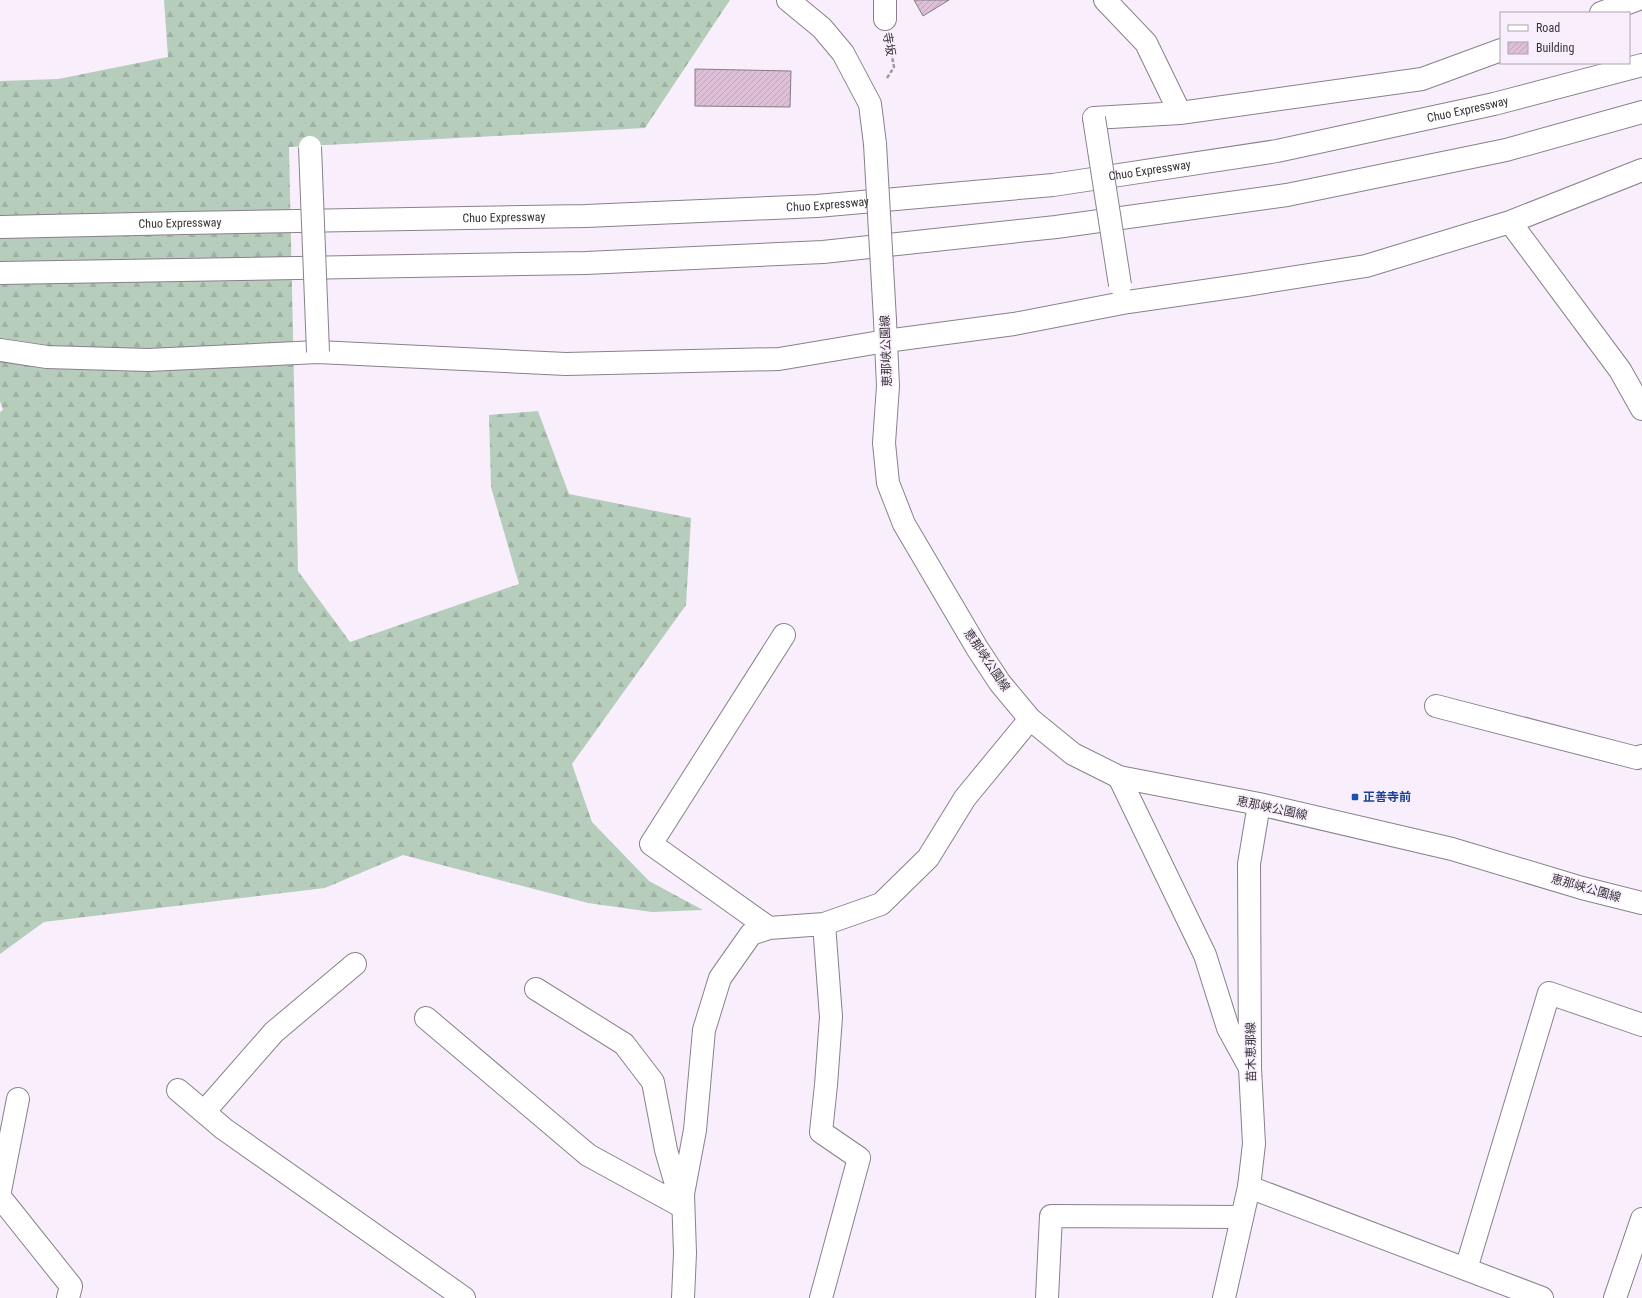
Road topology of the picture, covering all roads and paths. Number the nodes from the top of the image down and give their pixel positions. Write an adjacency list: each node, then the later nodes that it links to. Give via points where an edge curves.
1 (788, 0): 8 (main road, 恵那峡公園線, via 822,28 843,53)
2 (1105, 0): 10 (main road, via 1146,43)
3 (1636, 0): 5 (main road)
4 (885, 9): 8 (path, 寺坂, via 894,67)
5 (1604, 12)
6 (1500, 50): 10 (main road, via 1422,79)
7 (1642, 66): 14 (main road, Chuo Expressway, via 1494,104 1277,151 1053,185 817,206 594,216)
8 (870, 104): 17 (main road, 恵那峡公園線, bridge, via 875,144)
9 (1642, 112): 15 (main road, via 1506,150 1287,196 1056,227 823,252 586,263)
10 (1180, 113): 16 (main road, bridge, via 1094,118)
11 (310, 147): 19 (main road, bridge)
12 (1642, 170): 13 (main road)
13 (1510, 222): 16 (main road, via 1366,266 1246,285); 20 (main road, via 1620,370)
14 (0, 227)
15 (0, 273)
16 (1124, 294): 17 (main road, via 1014,324)
17 (886, 331): 19 (main road, via 779,359 566,364); 23 (main road, 恵那峡公園線, via 888,386 884,443 888,483 904,524 977,648 1000,683)
18 (0, 350): 19 (main road, via 47,357 148,360)
19 (318, 352)
20 (1642, 409)
21 (784, 635): 29 (main road, via 651,844)
22 (1436, 706): 24 (main road, via 1637,758)
23 (1030, 719): 25 (main road, 恵那峡公園線, via 1073,754); 28 (main road, via 964,798 928,858 881,904)
24 (1642, 756)
25 (1119, 777): 26 (main road, 恵那峡公園線); 34 (main road, via 1205,955 1228,1028)
26 (1259, 804): 27 (main road, 恵那峡公園線, via 1452,849); 34 (main road, 苗木恵那線, via 1249,864)
27 (1642, 903)
28 (824, 924): 29 (main road); 48 (main road, via 832,1017 820,1132 859,1158)
29 (769, 928): 41 (main road, via 751,934 720,978 704,1030 695,1130 683,1194)
30 (355, 964): 37 (main road, via 274,1032)
31 (536, 989): 41 (main road, via 624,1044 654,1082 666,1150)
32 (426, 1018): 41 (main road, via 588,1155)
33 (1642, 1025): 44 (main road, via 1549,993)
34 (1250, 1068): 38 (main road, 苗木恵那線, via 1254,1144)
35 (178, 1090): 37 (main road)
36 (18, 1099): 39 (main road)
37 (204, 1112): 46 (main road, via 224,1129)
38 (1249, 1187): 42 (main road, 苗木恵那線); 44 (main road)
39 (0, 1191)
40 (0, 1197): 45 (main road, via 71,1286)
41 (683, 1207): 47 (main road)
42 (1242, 1217): 49 (main road, via 1050,1216); 50 (main road, 苗木恵那線)
43 (1642, 1219): 52 (main road)
44 (1466, 1269): 51 (main road)
45 (68, 1298)
46 (464, 1298)
47 (683, 1298)
48 (821, 1298)
49 (1047, 1298)
50 (1224, 1298)
51 (1542, 1298)
52 (1616, 1298)

